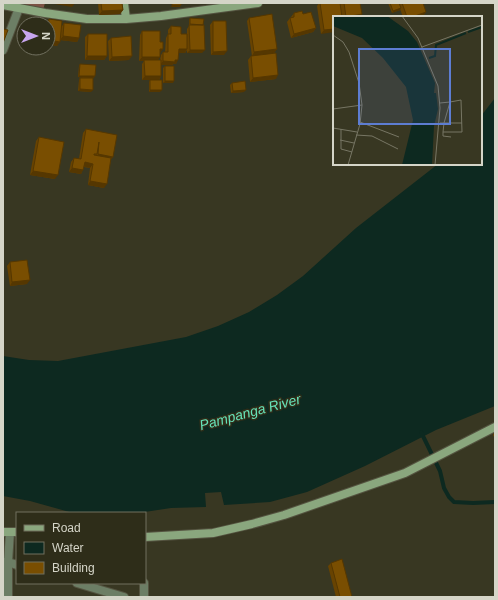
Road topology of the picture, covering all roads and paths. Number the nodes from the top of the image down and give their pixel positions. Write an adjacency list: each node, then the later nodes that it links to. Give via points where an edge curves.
1 (124, 3): 5 (main road)
2 (258, 3): 5 (main road)
3 (3, 5): 4 (main road)
4 (19, 8): 5 (main road, via 87,19); 6 (street)
5 (126, 19)
6 (3, 50)
7 (495, 427): 9 (main road, via 404,473 284,515 213,533)
8 (10, 532): 10 (street)
9 (146, 537)
10 (5, 562): 11 (street); 14 (street)
11 (16, 565)
12 (80, 584): 15 (street)
13 (144, 584): 16 (street)
14 (8, 597)
15 (124, 597)
16 (144, 597)

